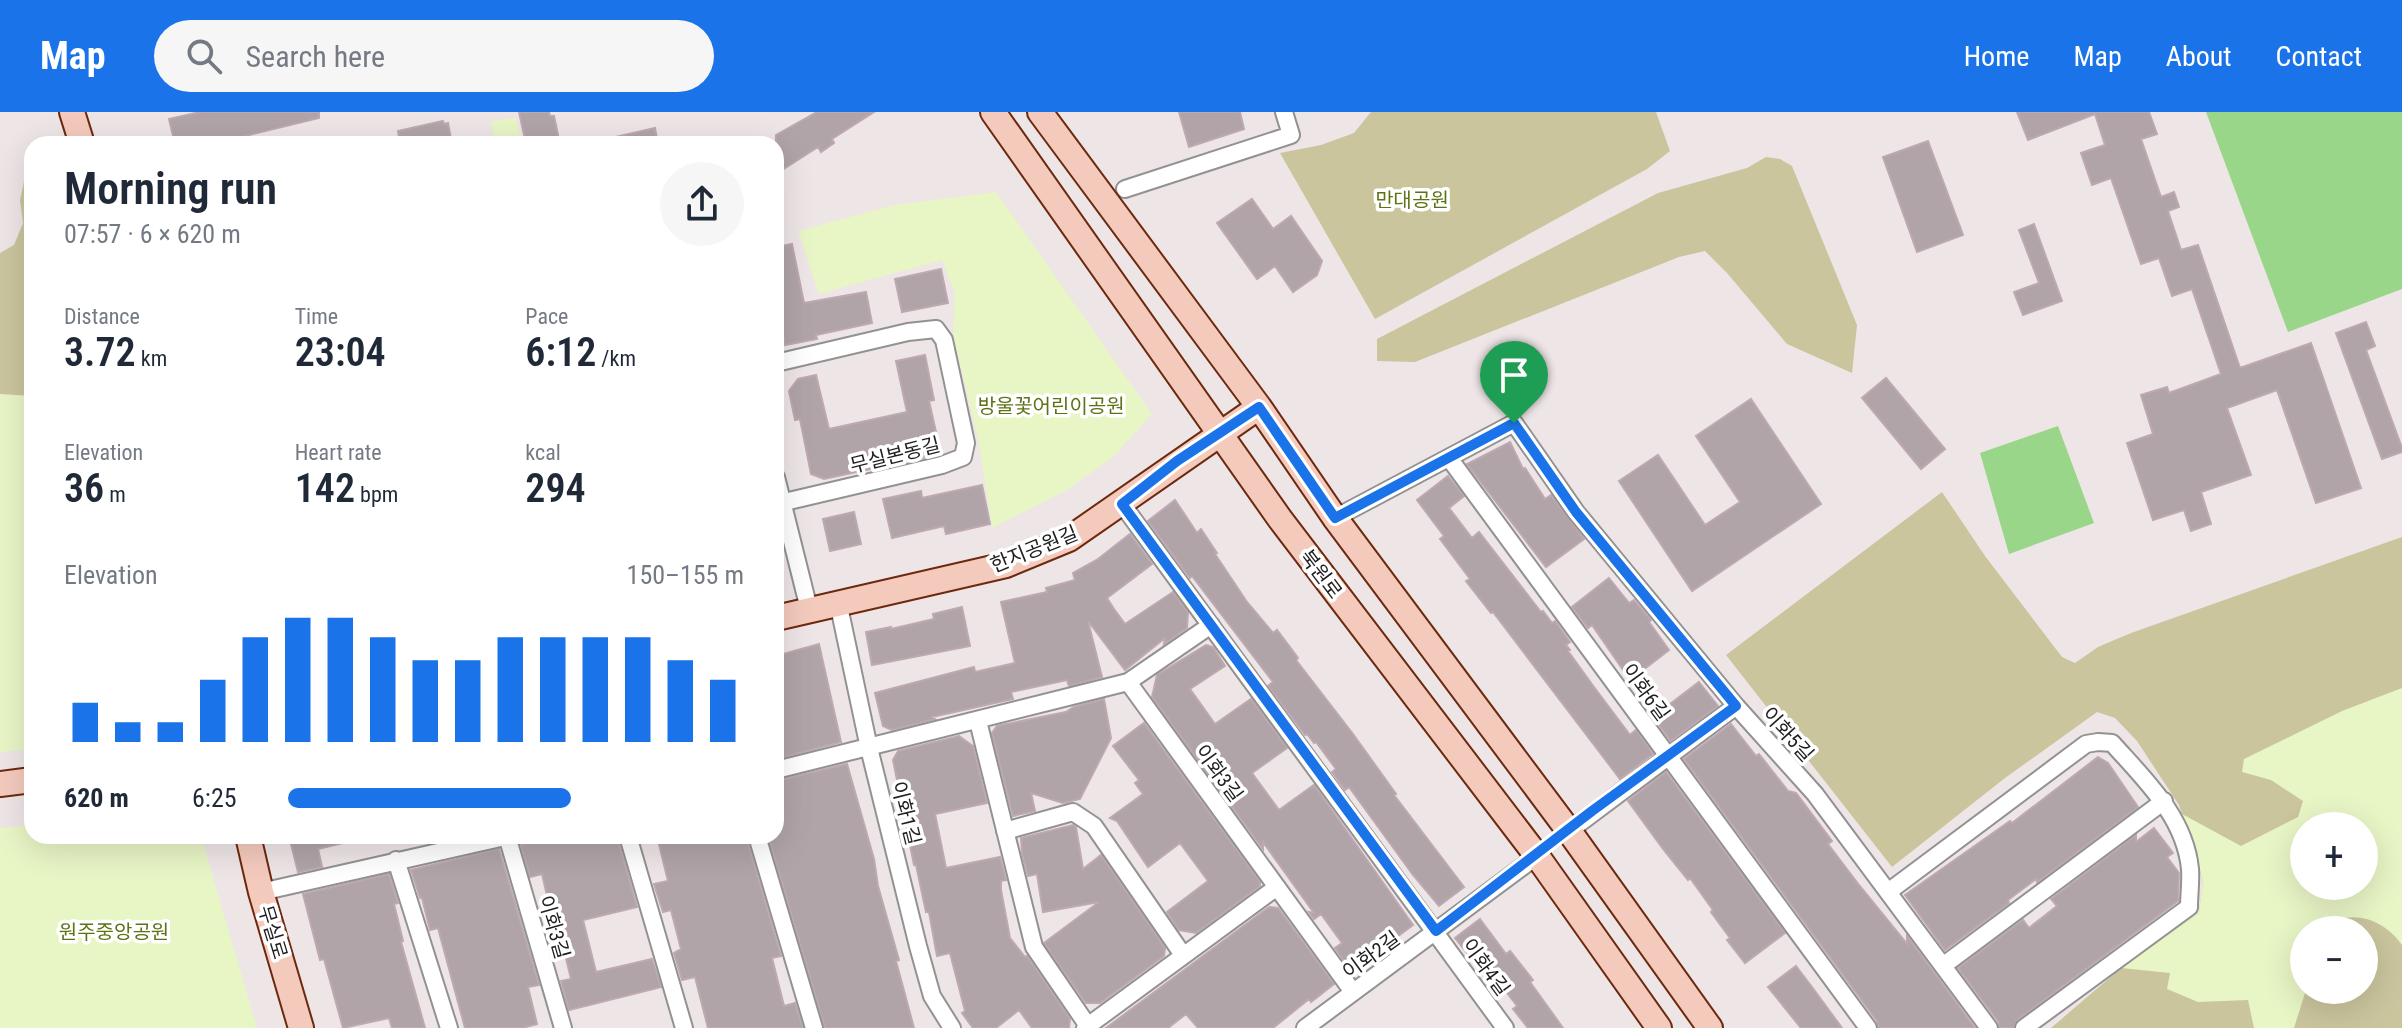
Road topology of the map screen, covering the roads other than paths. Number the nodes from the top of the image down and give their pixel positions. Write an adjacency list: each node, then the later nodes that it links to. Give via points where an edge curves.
1 (993, 112): 7 (street, 북원로)
2 (1040, 112): 6 (street)
3 (1284, 112): 4 (street, via 1291,135)
4 (1125, 189)
5 (784, 361): 9 (street, 무실본동길, via 936,329 944,340 966,443 963,457 942,465)
6 (1259, 407): 7 (street, 한지공원길); 11 (street)
7 (1219, 433): 10 (street, 한지공원길); 33 (street, 북원로)
8 (1449, 458): 11 (street, 이화5길); 18 (street, 이화5길, via 1514,423 1576,512); 21 (street, 이화6길)
9 (784, 503)
10 (1122, 504): 13 (street, 한지공원길, via 1069,539 1006,565); 16 (street, 이화4길)
11 (1335, 518): 27 (street)
12 (784, 522): 14 (street)
13 (838, 602): 14 (street, 한지공원길); 20 (street, 이화1길)
14 (809, 609): 15 (street, 한지공원길)
15 (784, 616)
16 (1211, 625): 17 (street); 38 (street, 이화4길)
17 (1128, 682): 19 (street); 35 (street, 이화3길)
18 (1736, 706): 21 (street); 37 (street, 이화5길, via 1815,794)
19 (978, 721): 20 (street); 26 (street)
20 (869, 748): 22 (street); 49 (street, 이화1길, via 932,996)
21 (1668, 756): 27 (street); 53 (street, 이화6길)
22 (784, 768)
23 (24, 781): 24 (street)
24 (0, 784)
25 (2164, 801): 37 (street, via 2112,743 2086,744); 40 (street); 55 (street, via 2190,869 2189,907)
26 (1005, 831): 39 (street, via 1073,812 1094,826); 43 (street, via 1034,947)
27 (1569, 831): 33 (street); 42 (street)
28 (250, 844): 36 (street, 무실로)
29 (471, 844): 34 (street, 이화3길)
30 (510, 844): 46 (street, 이화3길)
31 (630, 844): 47 (street)
32 (759, 844): 48 (street)
33 (1537, 856): 38 (street, 이화2길); 52 (street, 북원로)
34 (396, 860): 36 (street, 이화3길); 45 (street)
35 (1277, 887): 39 (street); 41 (street, 이화3길)
36 (261, 892): 44 (street, 무실로)
37 (1888, 892): 40 (street, 이화5길)
38 (1436, 931): 41 (street, 이화2길); 51 (street, 이화4길)
39 (1183, 955): 43 (street)
40 (1944, 965): 54 (street, 이화5길)
41 (1353, 992): 50 (street, 이화2길)
42 (1710, 1026)
43 (1086, 1027)
44 (301, 1028)
45 (449, 1028)
46 (563, 1028)
47 (684, 1028)
48 (814, 1028)
49 (952, 1028)
50 (1305, 1028)
51 (1504, 1028)
52 (1659, 1028)
53 (1868, 1028)
54 (1989, 1028)
55 (2024, 1028)

